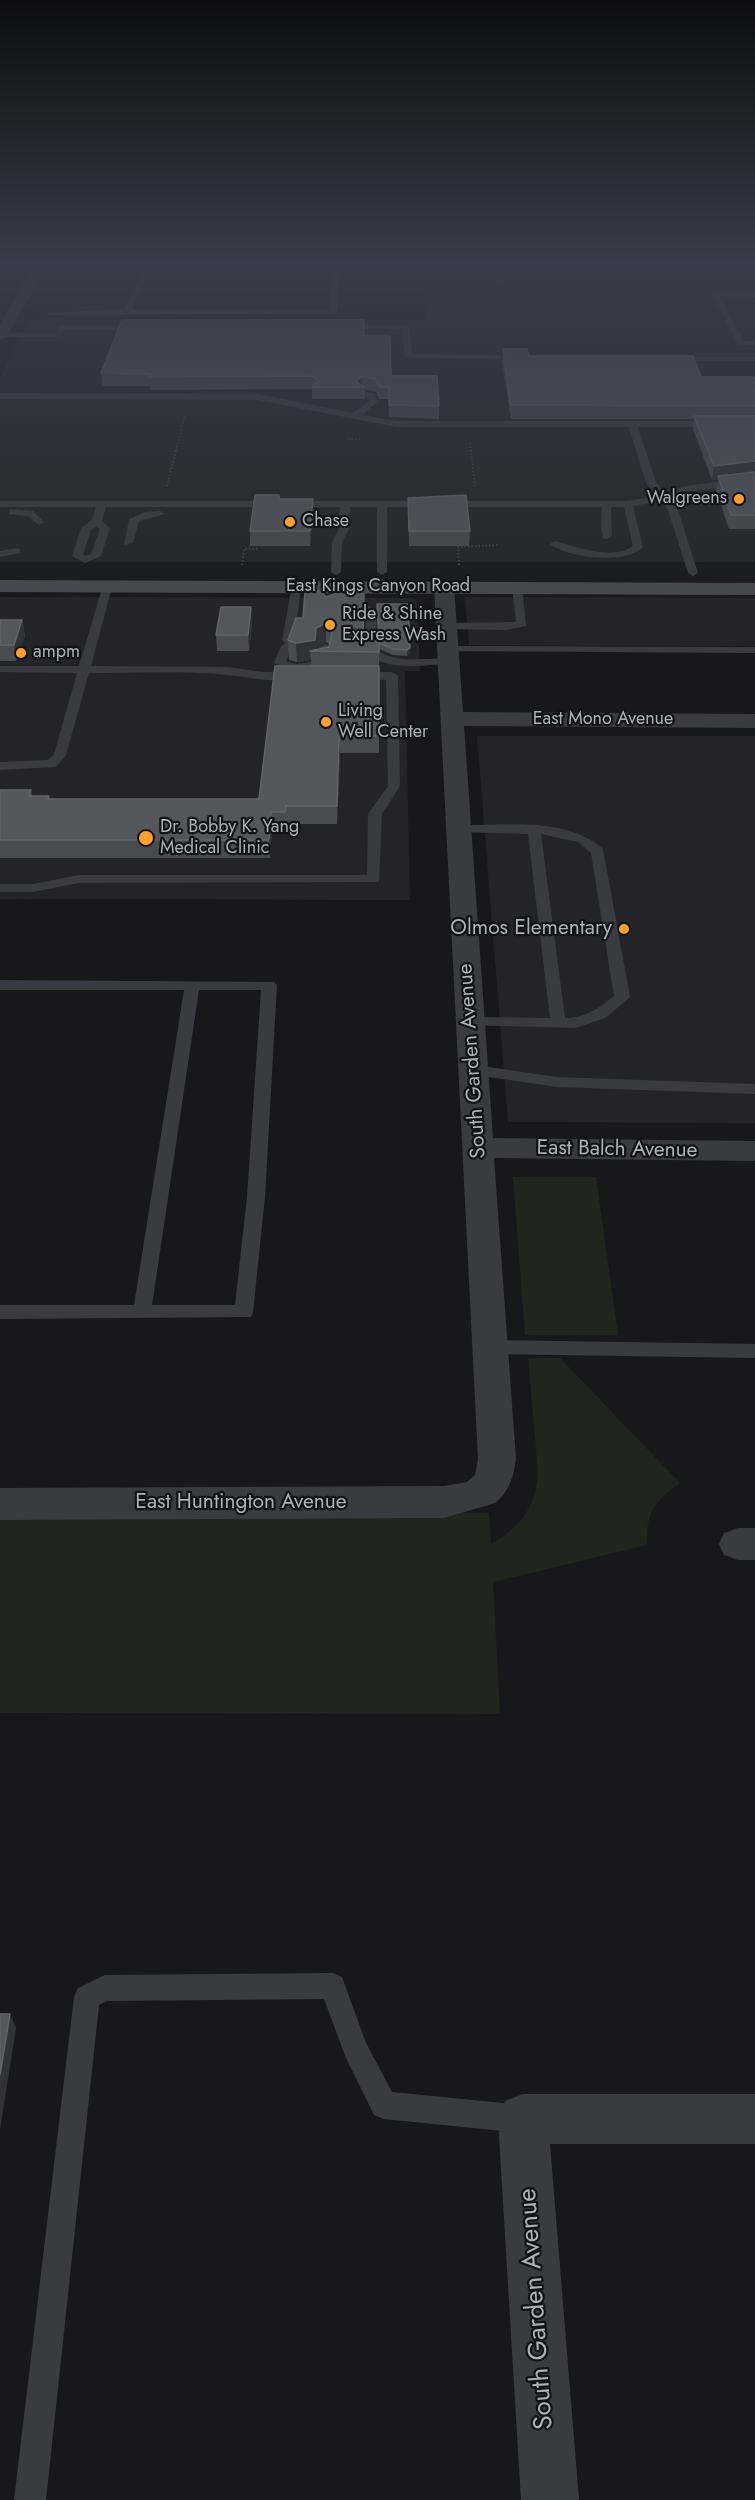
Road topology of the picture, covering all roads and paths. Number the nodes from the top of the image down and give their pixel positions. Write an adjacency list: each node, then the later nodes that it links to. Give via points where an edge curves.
1 (303, 394): 4 (lane)
2 (362, 394): 5 (lane, via 372,396 373,402)
3 (0, 396): 4 (lane)
4 (264, 398): 5 (lane)
5 (353, 417): 7 (lane, via 389,424)
6 (184, 420): 16 (path, via 164,500)
7 (468, 424): 8 (lane); 19 (path, via 476,500)
8 (633, 424): 9 (lane); 13 (lane, via 651,483)
9 (755, 424)
10 (755, 480): 11 (lane)
11 (707, 486): 12 (lane); 13 (lane)
12 (723, 492)
13 (663, 497): 21 (lane); 38 (lane, via 673,510)
14 (0, 504): 15 (lane)
15 (102, 504): 16 (lane); 25 (lane)
16 (156, 504): 17 (lane)
17 (345, 504): 18 (lane); 36 (lane)
18 (382, 504): 19 (lane); 37 (lane)
19 (466, 504): 20 (lane)
20 (606, 504): 21 (lane); 26 (lane, via 604,545)
21 (628, 504): 28 (lane, via 637,538 636,550 621,554 582,553)
22 (0, 513): 24 (lane)
23 (174, 514): 27 (lane, via 136,517)
24 (39, 522)
25 (97, 522): 33 (lane, via 86,528 77,556); 33 (lane, via 105,528 96,556)
26 (569, 541)
27 (128, 543)
28 (555, 544)
29 (498, 545): 40 (path, via 458,548)
30 (257, 546): 35 (path, via 244,549)
31 (16, 551): 32 (lane)
32 (0, 554)
33 (83, 566): 34 (main road, East Kings Canyon Road); 35 (main road, East Kings Canyon Road)
34 (0, 572)
35 (241, 572): 36 (main road, East Kings Canyon Road)
36 (336, 572): 37 (main road, East Kings Canyon Road)
37 (382, 572): 40 (main road, East Kings Canyon Road)
38 (693, 573): 39 (main road, East Kings Canyon Road); 40 (main road, East Kings Canyon Road)
39 (755, 573)
40 (452, 580): 43 (main road, East Kings Canyon Road); 44 (main road, East Kings Canyon Road); 47 (street, South Garden Avenue)
41 (0, 586): 42 (main road, East Kings Canyon Road)
42 (107, 586): 43 (main road, East Kings Canyon Road); 51 (lane)
43 (296, 587): 48 (lane, via 280,663 296,668 324,663)
44 (517, 587): 45 (main road, East Kings Canyon Road); 47 (lane, via 522,624)
45 (755, 589)
46 (329, 609): 47 (lane, via 353,604 371,610 371,651 377,657 399,661)
47 (447, 646): 49 (lane); 52 (street, South Garden Avenue)
48 (325, 647)
49 (755, 650)
50 (0, 669): 51 (lane)
51 (84, 670): 54 (lane, via 57,759 52,764); 57 (lane, via 392,676 394,786 375,814 374,879 79,879 33,888)
52 (452, 719): 53 (street, East Mono Avenue); 55 (street, South Garden Avenue)
53 (755, 721)
54 (0, 766)
55 (459, 829): 56 (lane); 60 (street, South Garden Avenue)
56 (534, 829): 61 (lane); 61 (lane, via 583,839 597,852 622,998 600,1015)
57 (0, 888)
58 (0, 985): 59 (lane)
59 (192, 985): 67 (lane); 67 (lane, via 269,985 256,1197 244,1312)
60 (471, 1022): 61 (lane); 62 (street, South Garden Avenue)
61 (558, 1024)
62 (474, 1070): 63 (lane, via 557,1082); 64 (street, South Garden Avenue)
63 (755, 1089)
64 (478, 1148): 65 (street, East Balch Avenue); 68 (street, South Garden Avenue)
65 (755, 1151)
66 (0, 1312): 67 (lane)
67 (142, 1312)
68 (491, 1347): 69 (lane); 70 (street, South Garden Avenue, via 496,1477)
69 (755, 1351)
70 (482, 1494): 71 (street, East Huntington Avenue, via 444,1502)
71 (0, 1504)
72 (523, 2119): 73 (street); 74 (lane, via 384,2105 355,2049 333,1986 105,1988 87,1998); 75 (street, South Garden Avenue)
73 (755, 2119)
74 (30, 2500)
75 (550, 2500)

